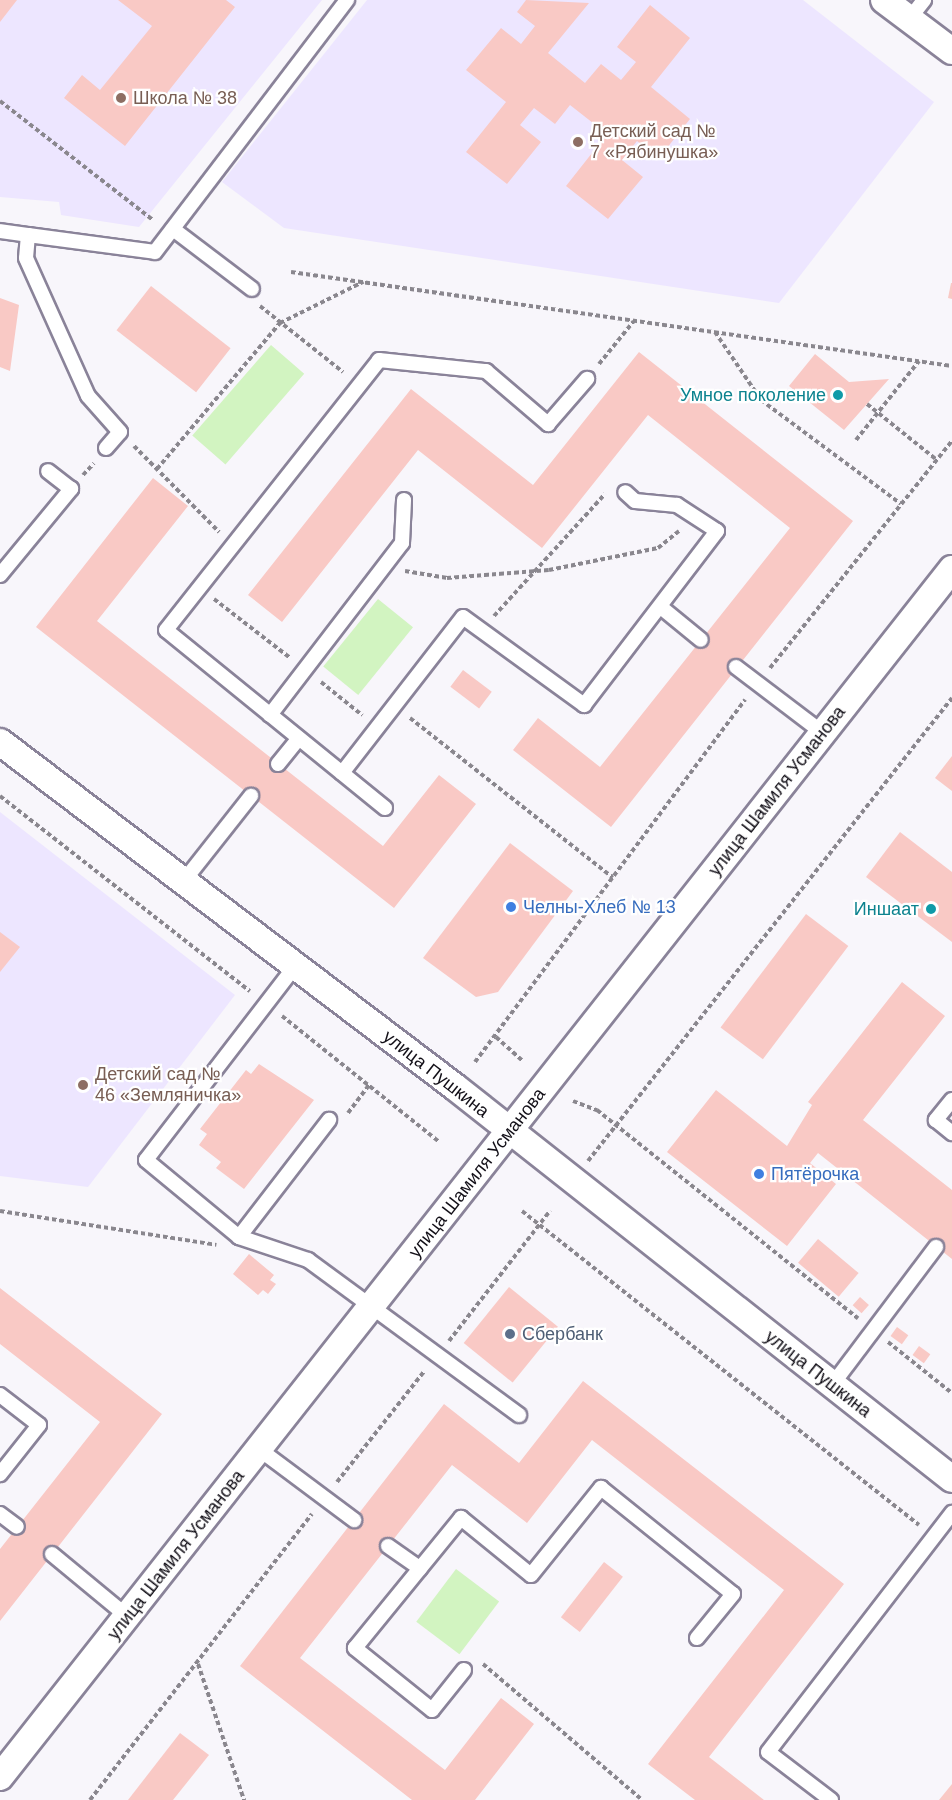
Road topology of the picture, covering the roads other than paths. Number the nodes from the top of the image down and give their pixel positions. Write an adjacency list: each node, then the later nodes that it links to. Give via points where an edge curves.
1 (346, 0): 5 (lane)
2 (884, 0): 3 (street)
3 (917, 9): 4 (street)
4 (952, 51)
5 (173, 229): 7 (lane, via 155,252); 8 (lane)
6 (0, 231): 7 (lane)
7 (28, 235): 10 (lane, via 26,258 88,396 120,432)
8 (252, 289)
9 (587, 380): 19 (lane, via 548,424 486,371 379,360 166,630)
10 (106, 448)
11 (48, 471): 15 (lane, via 71,489)
12 (625, 492): 16 (lane, via 634,501 677,505 717,531)
13 (404, 500): 19 (lane, via 402,543)
14 (952, 569): 20 (street, улица Шамиля Усманова)
15 (0, 575)
16 (662, 608): 17 (lane); 24 (lane, via 584,705 464,617)
17 (701, 640)
18 (736, 667): 20 (lane)
19 (270, 715): 21 (lane)
20 (823, 733): 31 (street, улица Шамиля Усманова)
21 (299, 738): 23 (lane); 24 (lane)
22 (0, 742): 27 (street, улица Пушкина)
23 (278, 764)
24 (342, 773): 26 (lane)
25 (251, 796): 27 (lane)
26 (385, 808)
27 (183, 882): 28 (street, улица Пушкина)
28 (296, 965): 31 (street, улица Пушкина); 33 (lane, via 146,1160)
29 (952, 1100): 32 (lane, via 936,1120)
30 (329, 1120): 33 (lane)
31 (510, 1131): 35 (street, улица Шамиля Усманова); 36 (street, улица Пушкина)
32 (952, 1133)
33 (239, 1237): 35 (lane, via 308,1260)
34 (936, 1247): 36 (lane)
35 (371, 1307): 38 (lane); 39 (street, улица Шамиля Усманова)
36 (832, 1385): 41 (street, улица Пушкина)
37 (0, 1395): 40 (lane, via 39,1425)
38 (519, 1415)
39 (259, 1449): 44 (lane); 49 (street, улица Шамиля Усманова)
40 (0, 1474)
41 (952, 1479)
42 (952, 1513): 53 (lane, via 768,1752)
43 (0, 1514): 45 (lane)
44 (354, 1520)
45 (17, 1527)
46 (388, 1546): 48 (lane)
47 (52, 1554): 49 (lane)
48 (420, 1568): 50 (lane, via 461,1518 531,1575 601,1488 733,1594); 51 (lane, via 355,1648 432,1710)
49 (127, 1616): 52 (street, улица Шамиля Усманова)
50 (697, 1638)
51 (464, 1670)
52 (0, 1776)
53 (831, 1800)

